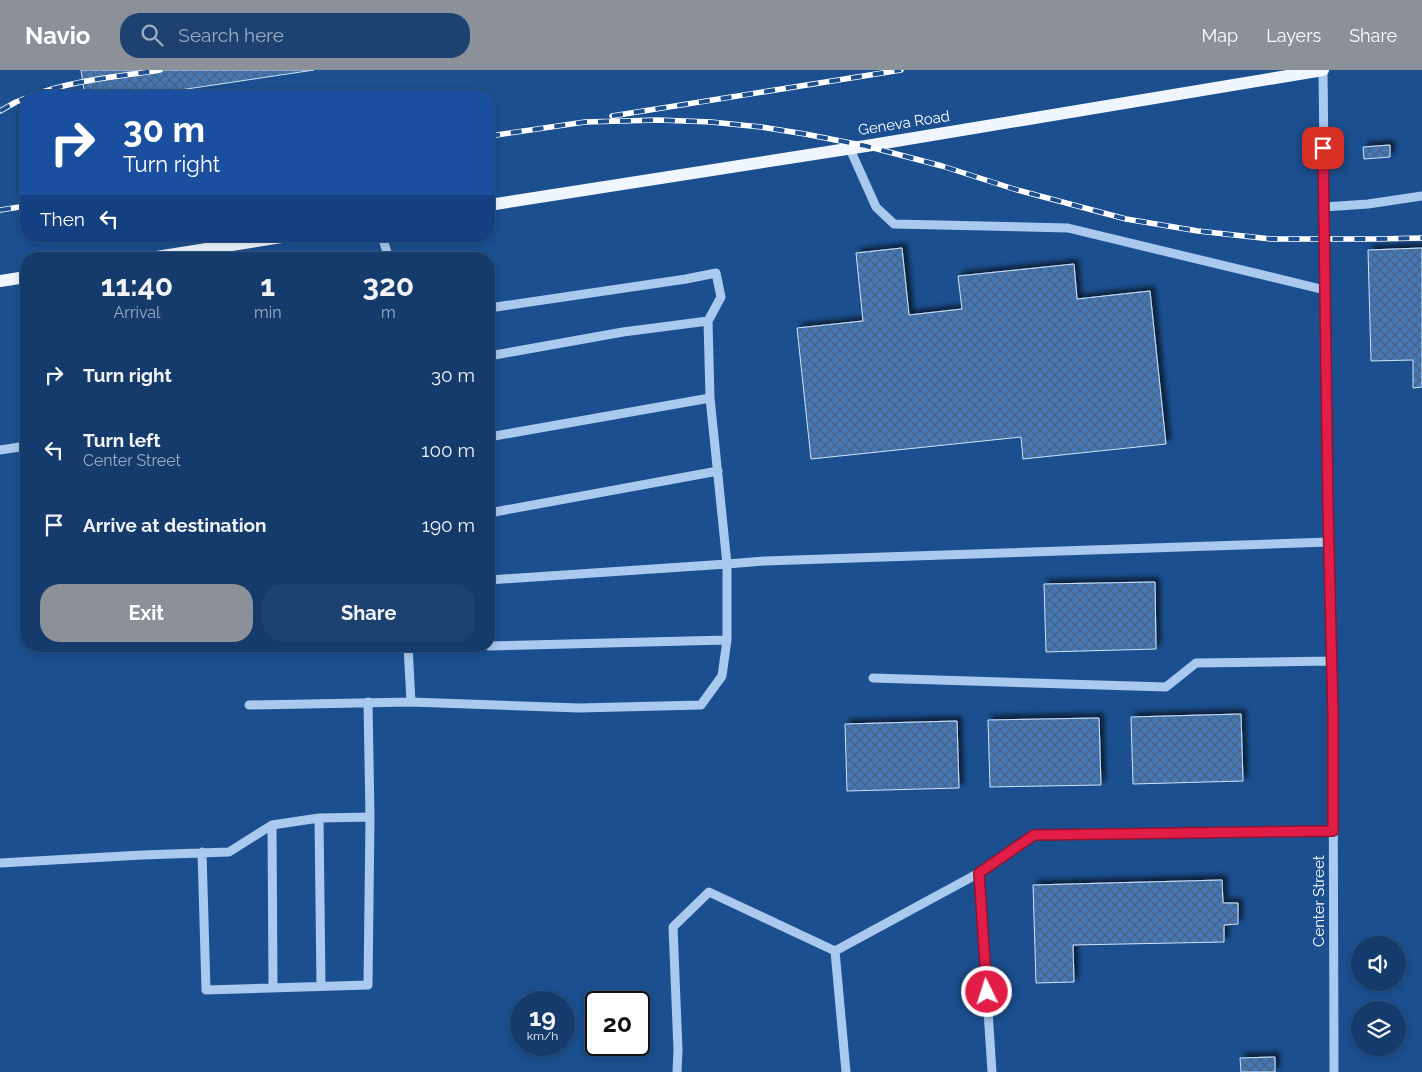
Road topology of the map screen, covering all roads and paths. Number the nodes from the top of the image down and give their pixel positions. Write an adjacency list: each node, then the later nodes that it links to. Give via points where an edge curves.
1 (1323, 70): 2 (main road, Geneva Road); 5 (street, Center Street)
2 (850, 148): 4 (main road, Geneva Road); 10 (street, via 876,207 894,224 1068,228)
3 (1422, 196): 5 (street)
4 (495, 204)
5 (1324, 207): 10 (street, Center Street)
6 (250, 242): 7 (main road)
7 (188, 252)
8 (20, 278): 9 (main road)
9 (0, 281)
10 (1325, 290): 20 (street, Center Street)
11 (495, 307): 12 (street, via 716,273 721,297)
12 (708, 321): 13 (street, via 623,332); 14 (street)
13 (495, 355)
14 (710, 398): 15 (street); 18 (street)
15 (495, 435)
16 (20, 447): 17 (street)
17 (0, 450)
18 (718, 471): 19 (street); 21 (street)
19 (495, 512)
20 (1329, 542): 21 (street); 26 (street, Center Street)
21 (726, 564): 22 (street); 23 (street)
22 (495, 580)
23 (727, 640): 24 (street); 29 (street, via 722,676 701,705 579,708)
24 (495, 646)
25 (408, 652): 29 (street)
26 (1332, 661): 27 (street, via 1196,663 1166,687); 34 (street, Center Street)
27 (874, 678)
28 (368, 702): 29 (street); 30 (street); 31 (street)
29 (411, 702)
30 (249, 704)
31 (370, 817): 32 (street); 39 (street, via 368,984)
32 (319, 818): 33 (street); 39 (street)
33 (272, 825): 35 (street, via 229,852); 40 (street)
34 (1333, 831): 37 (street, via 1034,835); 44 (street, Center Street)
35 (202, 852): 36 (street); 40 (street, via 206,990)
36 (0, 862)
37 (979, 873): 38 (street); 43 (street)
38 (835, 951): 41 (street, via 710,892 672,927); 42 (street)
39 (321, 986): 40 (street)
40 (273, 987)
41 (677, 1072)
42 (846, 1072)
43 (992, 1072)
44 (1334, 1072)

